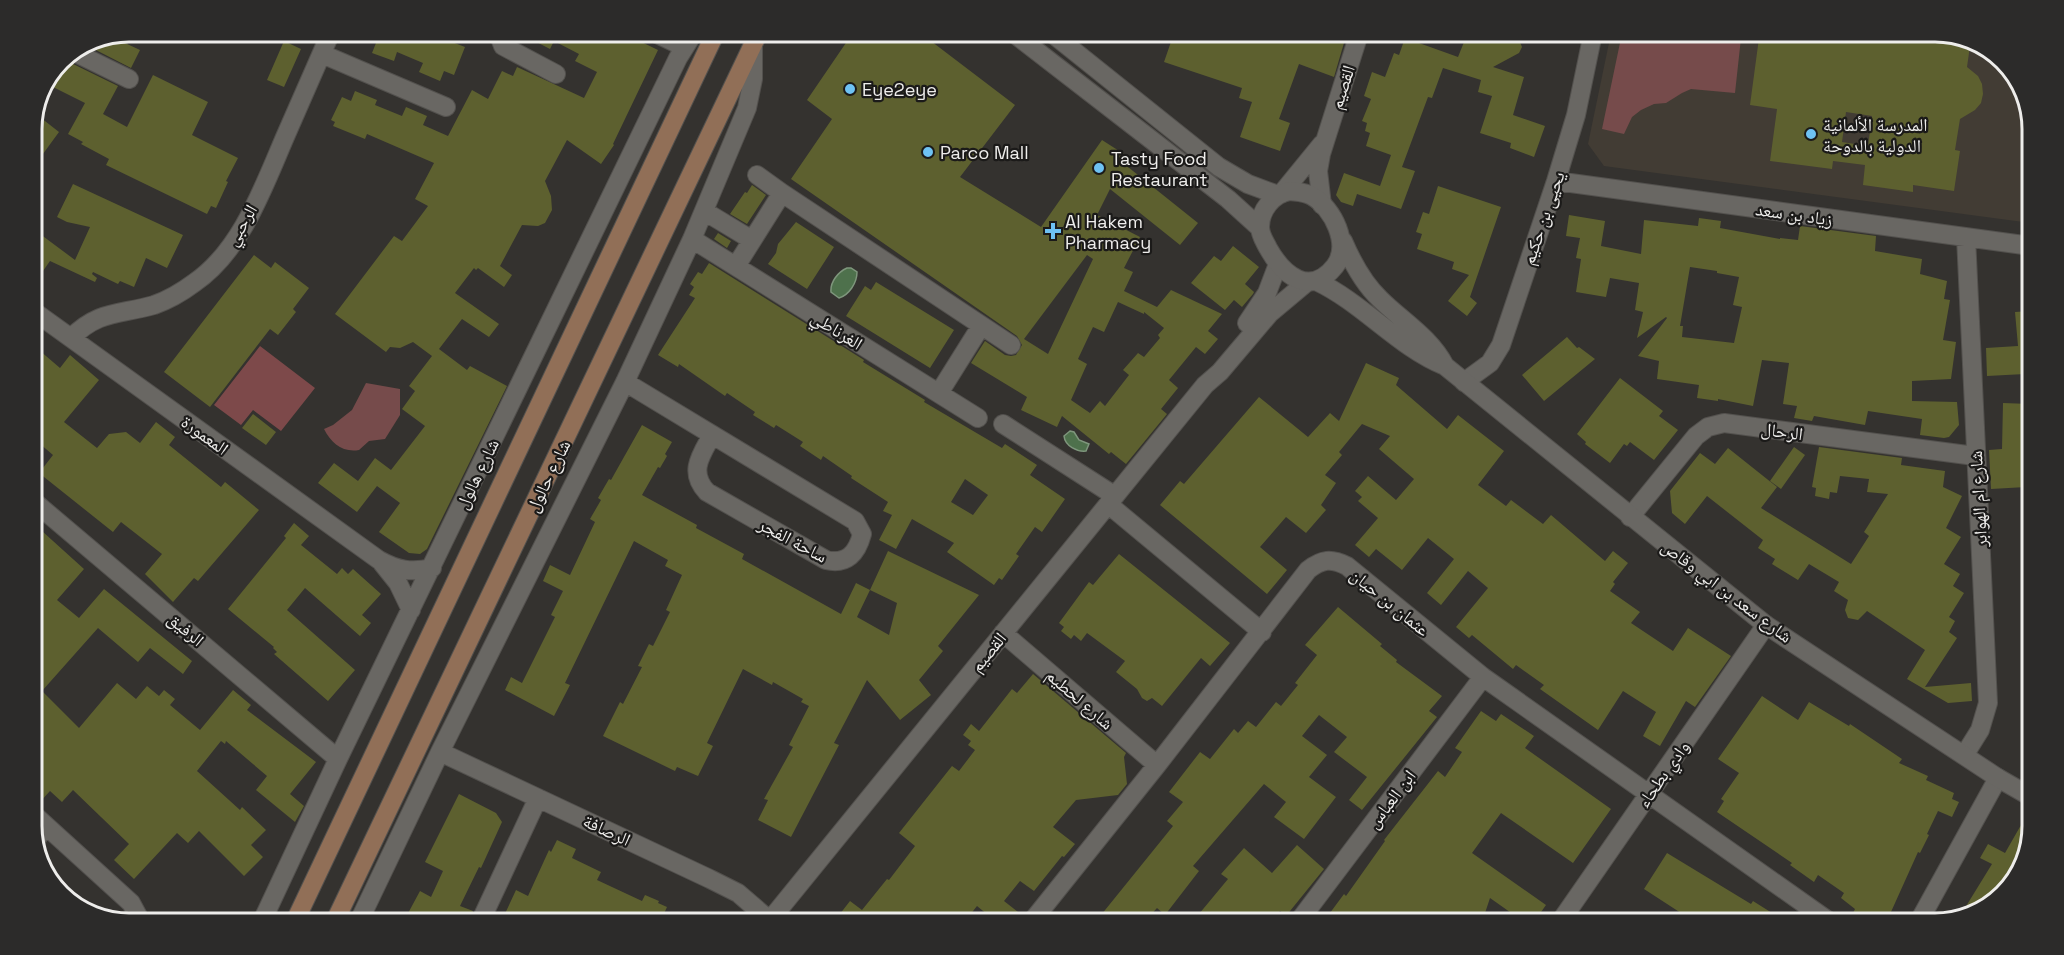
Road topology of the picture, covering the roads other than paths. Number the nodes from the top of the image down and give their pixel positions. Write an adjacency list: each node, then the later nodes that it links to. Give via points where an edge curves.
1 (327, 42): 11 (street, الرحبي)
2 (502, 42): 13 (street)
3 (689, 42): 49 (street, شارع هالول)
4 (711, 42): 68 (main road)
5 (755, 42): 69 (main road, شارع حالول)
6 (756, 42): 22 (street, via 747,108)
7 (1025, 42): 23 (street)
8 (1063, 42): 20 (street, via 1220,167 1248,184)
9 (1356, 42): 16 (street, القصيم)
10 (1591, 42): 18 (street, يحيى بن حكيم, via 1576,115)
11 (322, 54): 15 (street); 34 (street, الرحبي, via 260,194 222,257 176,295 155,304 104,315)
12 (83, 56): 14 (street)
13 (556, 74)
14 (129, 79)
15 (446, 107)
16 (1326, 138): 20 (street, القصيم); 21 (street, القصيم, via 1318,171)
17 (757, 175): 19 (street)
18 (1556, 181): 24 (street, زياد بن سعد); 38 (street, يحيى بن حكيم, via 1501,345 1490,363)
19 (782, 193): 27 (street); 33 (street)
20 (1280, 194): 21 (street, via 1304,193); 23 (street, via 1266,208)
21 (1322, 205): 26 (street)
22 (704, 211): 25 (street); 27 (street)
23 (1260, 228): 29 (street)
24 (1966, 237): 28 (street, زياد بن سعد); 44 (street, شارع ام الهوابر)
25 (692, 239): 30 (street, الغرناطي); 37 (street)
26 (1342, 239): 31 (street, via 1338,261 1330,272); 36 (street, شارع سعد بن ابي وقاص, via 1364,280 1427,341)
27 (752, 240): 30 (street)
28 (2022, 245)
29 (1278, 264): 31 (street, via 1293,277); 39 (street, القصيم, via 1260,306)
30 (736, 266): 40 (street, الغرناطي)
31 (1311, 282): 36 (street, شارع سعد بن ابي وقاص, via 1342,295); 39 (street, القصيم, via 1270,313)
32 (42, 317): 34 (street, المعمورة)
33 (981, 326): 35 (street); 40 (street)
34 (70, 338): 48 (street, المعمورة)
35 (1011, 345)
36 (1444, 366): 38 (street, شارع سعد بن ابي وقاص)
37 (625, 382): 43 (street, ساحة الفجر); 55 (street)
38 (1464, 382): 47 (street, شارع سعد بن ابي وقاص)
39 (1205, 385): 45 (street, القصيم)
40 (939, 393): 41 (street, الغرناطي)
41 (978, 418)
42 (1003, 424): 45 (street)
43 (712, 435): 43 (street, ساحة الفجر, via 855,521 862,534 859,547 845,560 826,560 707,492 700,485 697,467)
44 (1975, 456): 47 (street, الرحال, via 1724,423 1707,426); 56 (street, شارع ام الهوابر, via 1988,703 1980,730)
45 (1111, 500): 52 (street); 53 (street, القصيم)
46 (42, 508): 57 (street, الرفيق)
47 (1630, 517): 51 (street, شارع سعد بن ابي وقاص)
48 (379, 560): 49 (street, المعمورة, via 404,571); 50 (street, المعمورة, via 399,582)
49 (432, 568): 50 (street, شارع هالول)
50 (411, 610): 57 (street, شارع هالول)
51 (1766, 625): 56 (street, شارع سعد بن ابي وقاص); 61 (street, وادي بطحاء)
52 (1262, 632): 54 (street, عثمان بن حيان, via 1308,570 1327,559 1337,561); 58 (street, عثمان بن حيان)
53 (1003, 633): 58 (street, شارع لحطيم); 73 (street, القصيم)
54 (1483, 677): 61 (street, عثمان بن حيان); 75 (street, ابن العباس)
55 (440, 752): 62 (street, الرصافة); 70 (street)
56 (1965, 754): 59 (street, شارع سعد بن ابي وقاص)
57 (338, 759): 67 (street, شارع هالول)
58 (1157, 765): 74 (street, عثمان بن حيان)
59 (1998, 778): 60 (street, شارع سعد بن ابي وقاص); 78 (street)
60 (2022, 792)
61 (1648, 795): 76 (street, وادي بطحاء); 77 (street, عثمان بن حيان)
62 (538, 798): 71 (street); 72 (street, الرصافة, via 738,893)
63 (42, 822): 64 (street)
64 (45, 825): 65 (street); 66 (street, via 131,903)
65 (42, 830)
66 (136, 913)
67 (266, 913)
68 (299, 913)
69 (339, 913)
70 (363, 913)
71 (484, 913)
72 (762, 913)
73 (774, 913)
74 (1039, 913)
75 (1305, 913)
76 (1566, 913)
77 (1817, 913)
78 (1924, 913)

